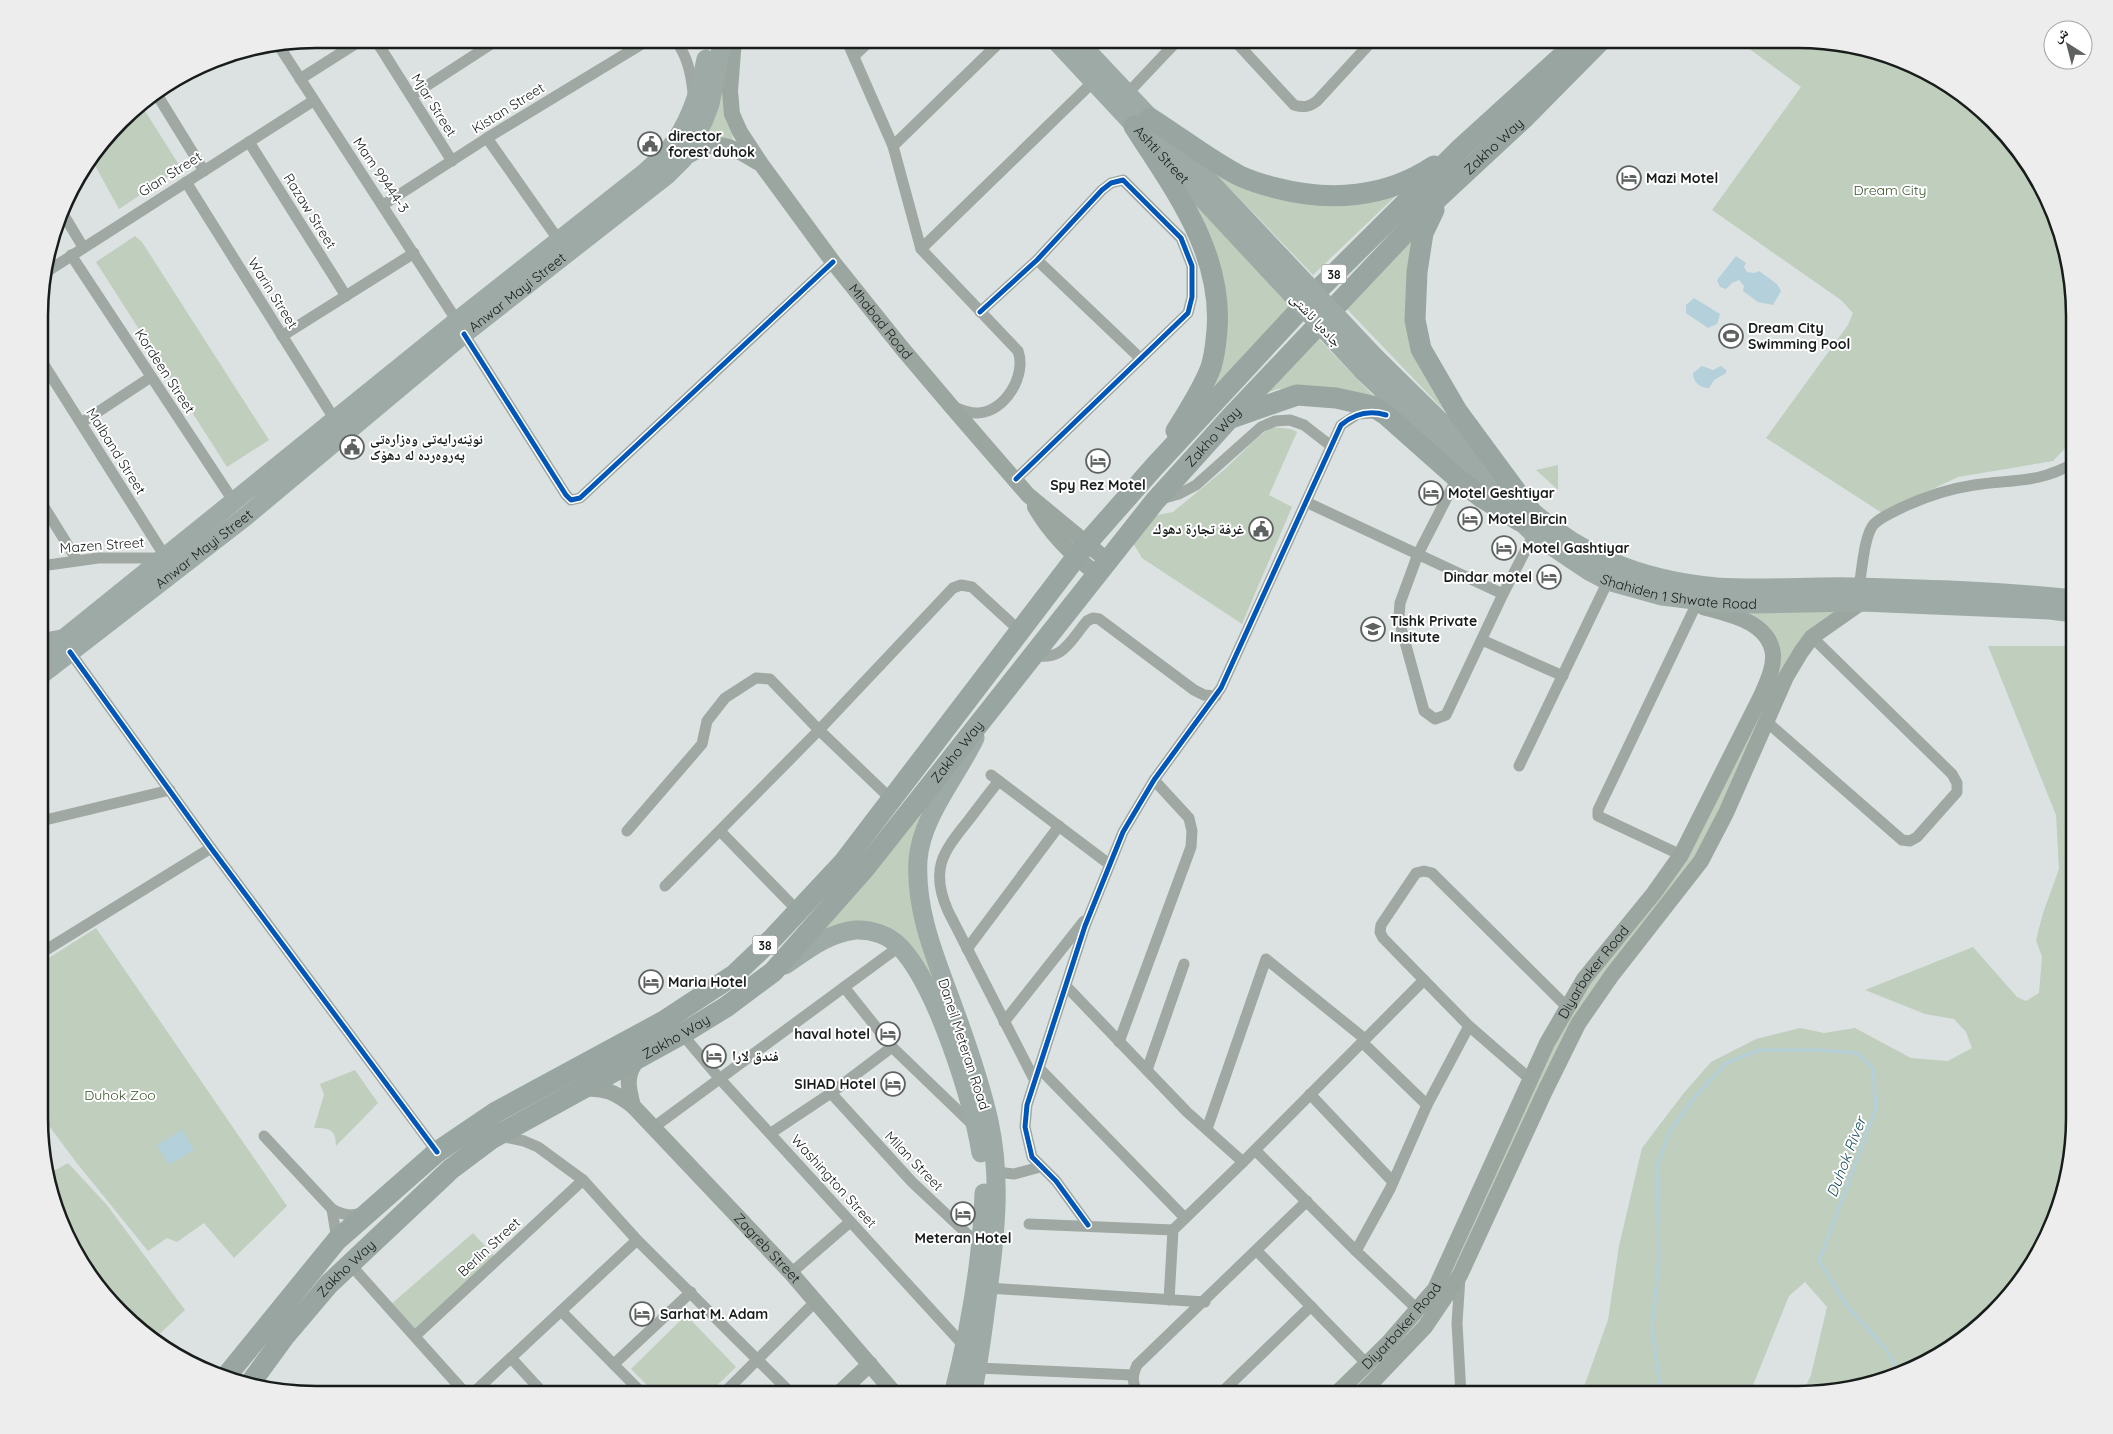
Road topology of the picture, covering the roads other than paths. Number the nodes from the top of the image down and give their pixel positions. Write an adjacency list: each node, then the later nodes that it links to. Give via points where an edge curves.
1 (349, 48): 21 (street)
2 (381, 48): 24 (street, Mjar Street)
3 (485, 48): 24 (street)
4 (635, 48): 29 (street, Kistan Street)
5 (681, 48): 27 (street, via 689,66)
6 (708, 48): 27 (main road, Anwar Mayi Street)
7 (721, 48): 33 (main road, Anwar Mayi Street, via 710,104)
8 (733, 48): 35 (main road, Mhabad Road, via 732,114)
9 (850, 48): 20 (street)
10 (862, 48): 20 (street)
11 (994, 48): 31 (street)
12 (1063, 48): 22 (main road, Ashti Street)
13 (1084, 48): 23 (main road, Ashti Street)
14 (1170, 48): 23 (street)
15 (1241, 48): 16 (street, via 1294,104 1302,107 1317,101)
16 (1366, 48)
17 (1571, 48): 32 (highway, Zakho Way / 38)
18 (1593, 48): 38 (highway, Zakho Way / 38)
19 (281, 50): 21 (street, Mam 99444-3)
20 (854, 56): 31 (street)
21 (300, 79): 26 (street, Mam 99444-3)
22 (1094, 81): 28 (main road, Ashti Street); 43 (street)
23 (1126, 95): 28 (main road, Ashti Street)
24 (411, 96): 34 (street, Mjar Street)
25 (159, 98): 36 (street)
26 (313, 101): 30 (street, Gian Street); 39 (street, Mam 99444-3)
27 (695, 104): 41 (main road, Anwar Mayi Street, via 669,149 644,174)
28 (1142, 122): 32 (highway, via 1241,176 1289,191 1327,197 1358,195 1397,185 1424,173); 48 (main road, Ashti Street); 64 (highway, via 1169,183 1198,231 1209,261 1218,312 1211,367)
29 (487, 138): 34 (street, Kistan Street); 41 (street)
30 (249, 142): 36 (street, Gian Street); 50 (street, Razaw Street)
31 (892, 146): 43 (street)
32 (1461, 148): 64 (highway, Zakho Way / 38, via 1319,289)
33 (684, 159): 35 (main road, via 704,147 718,145 728,146); 52 (main road, Anwar Mayi Street, via 667,175)
34 (452, 161): 39 (street, Kistan Street)
35 (761, 164): 47 (main road, Mhabad Road)
36 (204, 170): 37 (street, Gian Street)
37 (186, 182): 42 (street, Gian Street); 53 (street, Warin Street)
38 (1439, 197): 60 (highway, Zakho Way / 38); 72 (highway, via 1423,233 1417,272 1415,320 1421,349)
39 (383, 205): 44 (street, Mam 99444-3)
40 (66, 219): 42 (street)
41 (560, 242): 52 (main road, Anwar Mayi Street)
42 (83, 247): 45 (street, Gian Street)
43 (921, 249): 51 (street)
44 (414, 252): 50 (street); 52 (street, Mam 99444-3)
45 (71, 255): 49 (street, Gian Street); 57 (street, Kordeen Street)
46 (1037, 260): 51 (street); 54 (street); 54 (street, via 1102,190 1123,180 1181,238 1192,266 1192,297 1188,313)
47 (833, 262): 52 (street, Mam 99444-3, via 580,498 571,500); 58 (main road, Mhabad Road)
48 (1274, 263): 55 (main road, جادەیا ئاشتی, bridge)
49 (52, 268)
50 (346, 296): 53 (street)
51 (980, 312): 58 (street, via 1018,351 1020,373 1012,390 989,411 977,414)
52 (461, 327): 61 (main road, Anwar Mayi Street); 92 (main road, Anwar Mayi Street, via 244,517)
53 (282, 336): 61 (street, Warin Street)
54 (1140, 358): 67 (street)
55 (1369, 364): 72 (main road, Shahiden 1 Shwate Road)
56 (48, 374): 62 (street, Malband Street)
57 (151, 377): 62 (street); 69 (street, Kordeen Street)
58 (951, 406): 67 (main road, Mhabad Road)
59 (1386, 415): 60 (highway, via 1358,402 1297,395); 63 (street, via 1367,412 1349,419); 66 (highway)
60 (1229, 419): 68 (highway, Zakho Way / 38)
61 (335, 420): 69 (main road, Anwar Mayi Street)
62 (81, 423): 75 (street, Malband Street)
63 (1331, 446): 68 (street, via 1298,422 1275,421 1261,427 1196,485); 70 (street)
64 (1154, 467): 73 (highway, Zakho Way / 38)
65 (2066, 468): 81 (street, via 2034,479 1948,490 1919,499 1890,514 1874,524 1868,535)
66 (1457, 478): 72 (highway, via 1481,497); 74 (street)
67 (1016, 479): 73 (main road, Mhabad Road)
68 (1155, 501): 78 (highway, Zakho Way / 38)
69 (234, 502): 75 (main road, Anwar Mayi Street)
70 (1306, 502): 74 (street); 96 (street)
71 (48, 513): 76 (street)
72 (1528, 521): 79 (main road, Shahiden 1 Shwate Road, via 1589,571); 80 (street); 81 (main road, Shahiden 1 Shwate Road, via 1562,535 1596,556 1630,570 1670,580)
73 (1082, 551): 78 (main road, Mhabad Road); 86 (highway, Zakho Way / 38)
74 (1418, 554): 80 (street); 90 (street, via 1400,603 1399,617 1424,711 1435,719 1446,715)
75 (166, 558): 76 (street, Mazen Street); 87 (main road, Anwar Mayi Street)
76 (78, 560): 77 (street, Mazen Street)
77 (48, 565)
78 (1102, 567): 93 (highway, Zakho Way / 38)
79 (1608, 581): 82 (main road, Shahiden 1 Shwate Road); 95 (street)
80 (1503, 594): 90 (street)
81 (1861, 595): 82 (main road, Shahiden 1 Shwate Road, via 1756,604); 83 (main road, Shahiden 1 Shwate Road, via 2026,594); 85 (main road, Shahiden 1 Shwate Road); 89 (main road, Diyarbaker Road)
82 (1662, 596): 84 (main road, Diyarbaker Road)
83 (2066, 598)
84 (1696, 605): 100 (main road, Diyarbaker Road, via 1751,624 1766,637 1773,653 1768,680); 111 (street, via 1598,810 1598,816)
85 (2066, 612)
86 (1020, 631): 99 (street, via 972,587 957,586); 105 (highway, Zakho Way / 38)
87 (73, 632): 88 (street); 91 (main road, Anwar Mayi Street)
88 (48, 637)
89 (1812, 637): 98 (main road, Diyarbaker Road, via 1786,677); 98 (street, via 1952,774 1957,792 1917,837 1910,841 1902,840)
90 (1482, 640): 95 (street)
91 (48, 652)
92 (70, 652): 94 (main road, Anwar Mayi Street); 104 (street)
93 (1032, 655): 96 (street, via 1054,656 1087,621 1099,619 1194,690); 97 (highway, Zakho Way / 38)
94 (48, 669)
95 (1563, 676): 102 (street)
96 (1216, 696): 103 (street)
97 (988, 710): 120 (highway, Zakho Way / 38, via 865,868); 143 (main road, Daneil Meteran Road, via 929,820 918,859 924,927 974,1068)
98 (1767, 722): 101 (main road, Diyarbaker Road)
99 (820, 730): 105 (street); 108 (street, via 770,679 756,678 725,698 707,721 702,744); 109 (street)
100 (1731, 757): 101 (main road); 111 (main road, Diyarbaker Road)
101 (1748, 765): 170 (main road, Diyarbaker Road, via 1701,862 1612,975 1578,1024)
102 (1520, 766)
103 (1154, 780): 112 (street); 129 (street, via 1189,818 1191,847)
104 (170, 790): 106 (street); 110 (street)
105 (892, 800): 114 (highway, Zakho Way / 38, via 843,863)
106 (48, 819)
107 (1059, 826): 112 (street); 117 (street); 117 (street, via 995,778 951,842 940,866 939,883 944,901)
108 (627, 831)
109 (720, 831): 113 (street); 114 (street)
110 (211, 848): 118 (street); 149 (street)
111 (1681, 855): 124 (main road, Diyarbaker Road, via 1584,979)
112 (1108, 864): 115 (street)
113 (665, 886)
114 (798, 911): 149 (highway, Zakho Way / 38, via 734,975 664,1021 496,1112)
115 (1090, 914): 122 (street); 125 (street)
116 (900, 946): 120 (main road, Daneil Meteran Road, via 884,934 856,930 827,937); 123 (street); 143 (main road, Daneil Meteran Road, via 918,970 941,1018)
117 (968, 948): 125 (street)
118 (48, 949)
119 (1184, 964): 133 (street)
120 (773, 972): 127 (highway, Zakho Way / 38)
121 (1424, 980): 124 (street, via 1380,932 1381,925 1416,873 1424,871 1432,873); 126 (street); 128 (street)
122 (1066, 986): 129 (street); 132 (street)
123 (844, 987): 130 (street); 134 (street)
124 (1567, 1007): 135 (main road, Diyarbaker Road)
125 (1004, 1022): 136 (street)
126 (1469, 1026): 135 (street); 140 (street)
127 (682, 1034): 131 (highway, Zakho Way / 38); 134 (street, Washington Street)
128 (1363, 1040): 139 (street); 140 (street); 144 (street, via 1266,959)
129 (1120, 1042): 133 (street)
130 (892, 1047): 138 (street); 143 (street, via 948,1104)
131 (638, 1059): 137 (highway, Zakho Way / 38); 141 (main road, via 628,1080)
132 (1040, 1069): 136 (street); 158 (street)
133 (1147, 1070): 144 (street)
134 (720, 1079): 142 (street); 145 (street, Washington Street)
135 (1530, 1080): 177 (main road, Diyarbaker Road, via 1450,1258 1435,1288)
136 (1035, 1081): 151 (street, via 1027,1105 1025,1128 1029,1150)
137 (584, 1089): 141 (main road, Zagreb Street, via 611,1090); 147 (highway, Zakho Way / 38)
138 (831, 1093): 145 (street); 165 (street, Milan Street, via 912,1182)
139 (1310, 1094): 148 (street); 154 (street)
140 (1427, 1105): 154 (street)
141 (633, 1106): 142 (main road, Zagreb Street)
142 (654, 1127): 169 (main road, Zagreb Street)
143 (983, 1128): 152 (main road, Daneil Meteran Road); 165 (main road, Daneil Meteran Road)
144 (1207, 1129): 150 (street)
145 (771, 1133): 159 (street, Washington Street)
146 (264, 1136): 157 (street)
147 (498, 1136): 153 (street, via 538,1147); 168 (highway, Zakho Way / 38, via 451,1169)
148 (1256, 1150): 150 (street); 155 (street)
149 (437, 1152): 156 (highway, Zakho Way / 38)
150 (1244, 1162): 158 (street)
151 (1040, 1167): 152 (street, via 1023,1173); 161 (street, via 1056,1181)
152 (996, 1172): 171 (main road, Daneil Meteran Road, via 996,1220)
153 (583, 1180): 164 (street); 179 (street, Berlin Street)
154 (1393, 1182): 167 (street)
155 (1307, 1201): 166 (street); 167 (street)
156 (376, 1205): 157 (street, via 358,1214 342,1214); 163 (highway, Zakho Way / 38)
157 (332, 1209): 163 (street)
158 (1185, 1218): 162 (street)
159 (850, 1222): 169 (street); 180 (street, Washington Street)
160 (1029, 1224): 161 (street)
161 (1088, 1225): 162 (street)
162 (1173, 1230): 173 (street)
163 (337, 1240): 187 (highway, Zakho Way / 38)
164 (638, 1240): 172 (street); 178 (street)
165 (980, 1246): 180 (main road, Daneil Meteran Road)
166 (1256, 1251): 175 (street); 176 (street)
167 (1356, 1251): 177 (street)
168 (349, 1263): 179 (street); 189 (highway, Zakho Way / 38, via 284,1337)
169 (791, 1273): 174 (main road, Zagreb Street)
170 (1460, 1275): 203 (main road, Diyarbaker Road, via 1425,1327); 204 (street, via 1457,1323)
171 (988, 1288): 173 (street); 186 (main road, Daneil Meteran Road)
172 (691, 1292): 182 (street); 183 (street)
173 (1169, 1300): 175 (street)
174 (815, 1302): 182 (street); 184 (main road, Zagreb Street)
175 (1205, 1302): 188 (street, via 1138,1365)
176 (1311, 1306): 185 (street); 201 (street)
177 (1418, 1310): 185 (main road, Diyarbaker Road)
178 (560, 1311): 181 (street); 183 (street)
179 (414, 1336): 190 (street)
180 (965, 1347): 198 (main road, Daneil Meteran Road)
181 (511, 1358): 191 (street); 192 (street)
182 (758, 1360): 194 (street); 195 (street)
183 (614, 1364): 193 (street)
184 (870, 1364): 196 (main road); 197 (main road, Zagreb Street)
185 (1367, 1364): 202 (main road, Diyarbaker Road)
186 (978, 1368): 188 (street); 199 (main road, Daneil Meteran Road)
187 (230, 1372)
188 (1132, 1375): 200 (street)
189 (254, 1379)
190 (459, 1386)
191 (481, 1386)
192 (537, 1386)
193 (635, 1386)
194 (731, 1386)
195 (784, 1386)
196 (847, 1386)
197 (888, 1386)
198 (955, 1386)
199 (974, 1386)
200 (1135, 1386)
201 (1229, 1386)
202 (1344, 1386)
203 (1369, 1386)
204 (1460, 1386)

